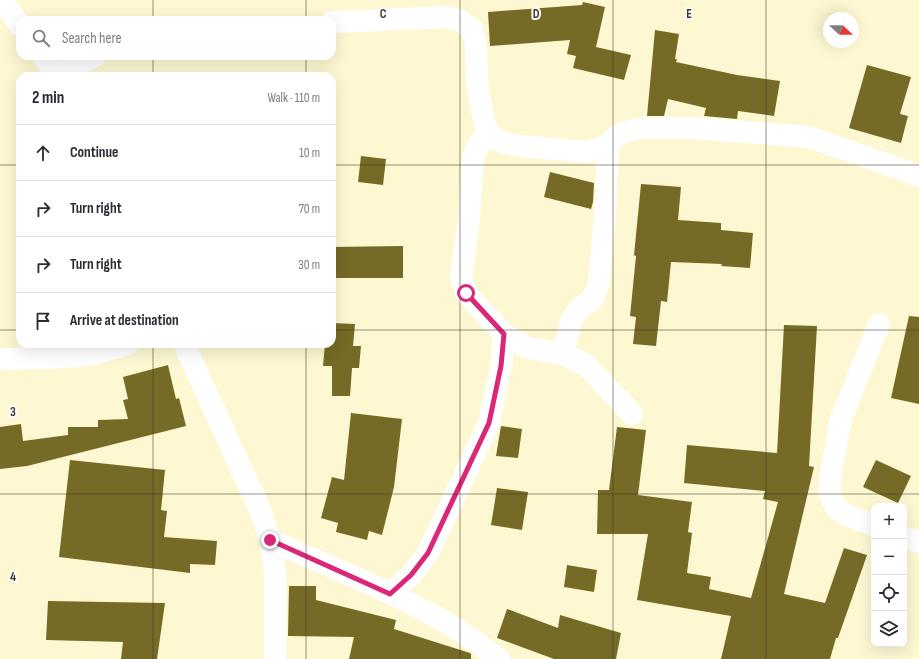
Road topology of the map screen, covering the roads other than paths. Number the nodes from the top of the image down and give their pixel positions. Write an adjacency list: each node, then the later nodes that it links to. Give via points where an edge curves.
1 (2, 0): 2 (street)
2 (16, 19)
3 (336, 22): 8 (street, via 447,17 461,21 472,29 476,45 477,82 484,121)
4 (46, 60): 6 (street)
5 (87, 60): 7 (street)
6 (54, 72)
7 (64, 72)
8 (491, 136): 9 (street, via 504,143 588,152); 12 (street, via 479,143 473,157 469,219 461,278 466,293)
9 (608, 145): 10 (street, via 619,134 641,128 692,128 809,137); 15 (street, via 599,282 592,300 580,308 571,321)
10 (919, 176)
11 (879, 324): 18 (street, via 841,419 830,478 830,495 837,509)
12 (504, 334): 15 (street, via 528,348); 22 (street, via 501,366 489,423 428,553 411,575)
13 (114, 348): 16 (street, via 90,355)
14 (186, 348): 20 (street, via 260,510)
15 (563, 354): 17 (street, via 586,365)
16 (0, 359)
17 (632, 414)
18 (871, 525)
19 (907, 538): 21 (street)
20 (270, 540): 22 (street); 23 (street, via 275,574)
21 (919, 542)
22 (390, 594): 24 (street, via 432,614)
23 (275, 659)
24 (499, 659)

